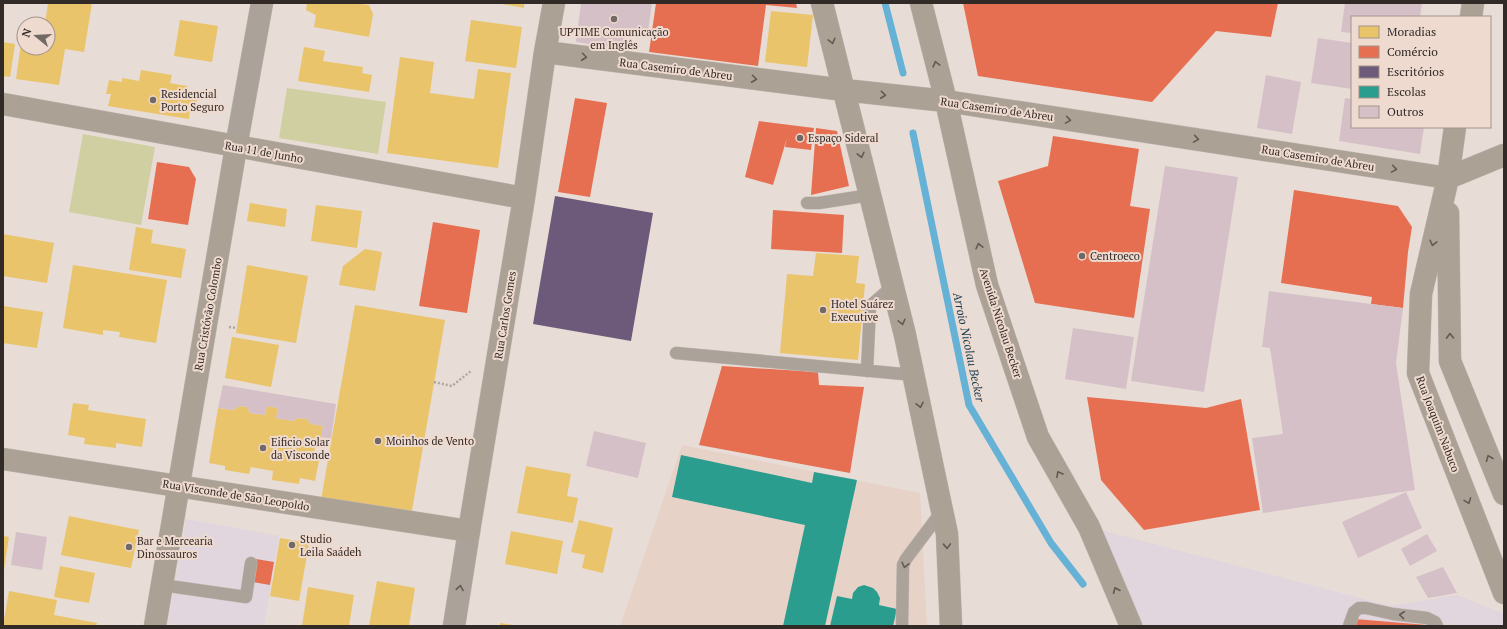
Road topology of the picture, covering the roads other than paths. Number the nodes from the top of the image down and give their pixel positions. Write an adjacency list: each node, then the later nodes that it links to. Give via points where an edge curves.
1 (262, 3): 12 (street, Rua Cristóvão Colombo)
2 (554, 3): 7 (street, Rua Carlos Gomes)
3 (822, 3): 8 (street, one-way to 8)
4 (920, 3): 9 (street, Avenida Nicolau Becker, one-way to 4)
5 (1473, 3): 6 (street)
6 (1471, 16)
7 (545, 52): 8 (street, Rua Casemiro de Abreu, one-way to 8); 16 (street, Rua Carlos Gomes)
8 (844, 90): 9 (street, Rua Casemiro de Abreu, one-way to 9); 15 (street, one-way to 15)
9 (946, 101): 14 (street, Rua Casemiro de Abreu, one-way to 14); 34 (street, Avenida Nicolau Becker, one-way to 9, via 1089,527 1038,436 987,285)
10 (3, 104): 12 (street, Rua 11 de Junho)
11 (1455, 128): 14 (street, Rua Joaquim Nabuco)
12 (236, 147): 16 (street, Rua 11 de Junho); 23 (street, Rua Cristóvão Colombo)
13 (1504, 155): 14 (street)
14 (1448, 178): 24 (street, Rua Joaquim Nabuco, one-way to 14, via 1450,361); 29 (street, Rua Joaquim Nabuco, one-way to 29, via 1421,294 1418,373)
15 (870, 195): 17 (lane); 18 (street)
16 (524, 198): 26 (street, Rua Carlos Gomes)
17 (807, 203)
18 (893, 286): 20 (lane, via 870,306); 21 (street, one-way to 21)
19 (676, 353): 20 (lane)
20 (867, 370): 21 (lane)
21 (914, 375): 25 (street, one-way to 25)
22 (3, 459): 23 (street, Rua Visconde de São Leopoldo)
23 (180, 486): 26 (street, Rua Visconde de São Leopoldo); 28 (street, Rua Cristóvão Colombo)
24 (1504, 494)
25 (942, 511): 32 (lane, one-way to 32, via 903,565); 33 (street, one-way to 33, via 947,534)
26 (469, 531): 31 (street, Rua Carlos Gomes, one-way to 26)
27 (251, 563): 28 (lane, via 246,597)
28 (162, 585): 30 (street, Rua Cristóvão Colombo)
29 (1504, 593)
30 (155, 626)
31 (454, 626)
32 (902, 626)
33 (951, 626)
34 (1132, 626)
35 (1349, 626): 36 (lane, one-way to 35, via 1427,618 1366,608 1354,612)
36 (1437, 626)

